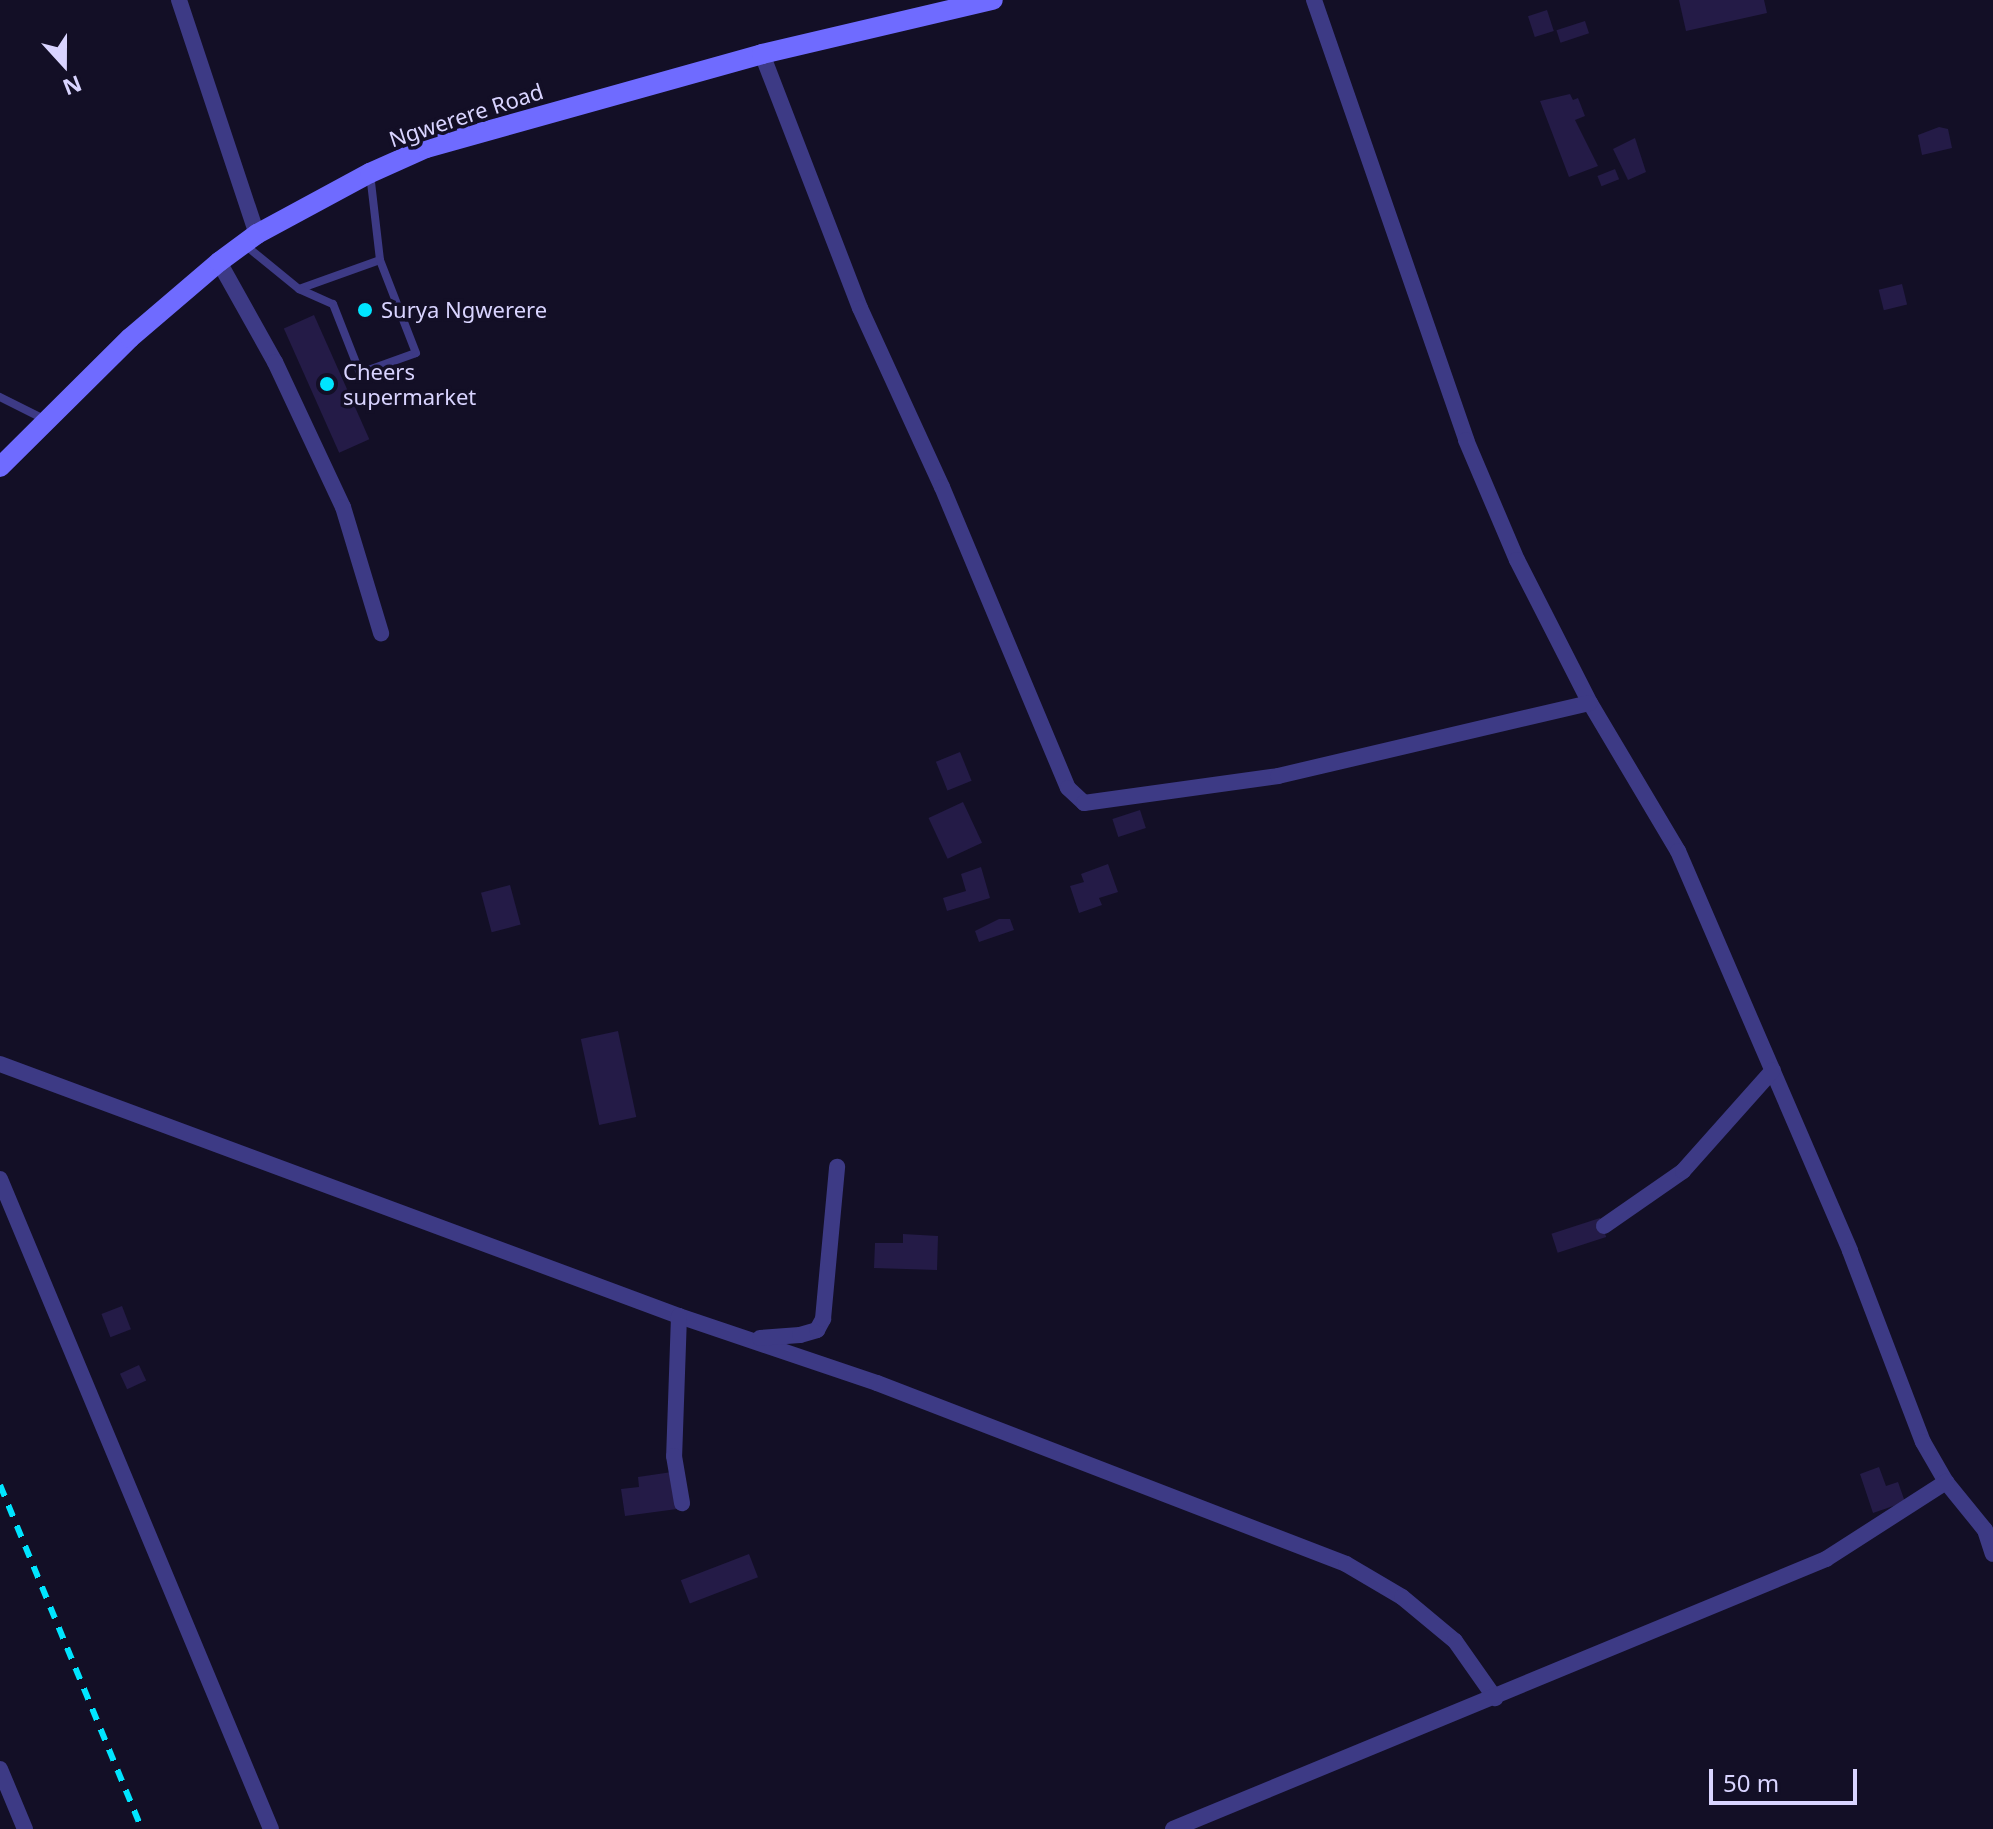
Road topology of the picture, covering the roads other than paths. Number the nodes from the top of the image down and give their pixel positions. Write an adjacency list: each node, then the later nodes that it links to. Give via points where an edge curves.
1 (179, 0): 6 (street)
2 (993, 0): 4 (main road, Ngwerere Road)
3 (1314, 0): 14 (street, via 1466,440 1517,560)
4 (762, 54): 5 (main road, Ngwerere Road, via 426,148); 14 (street, via 860,308 942,487 1068,788 1084,803 1278,776)
5 (370, 173): 6 (main road, Ngwerere Road); 7 (lane)
6 (250, 239): 8 (main road, Ngwerere Road); 9 (lane)
7 (380, 260): 9 (lane); 9 (lane, via 416,353 360,373 333,304)
8 (219, 262): 11 (main road, Ngwerere Road); 13 (street, via 275,362 337,495)
9 (299, 289)
10 (0, 397): 11 (lane)
11 (46, 420): 12 (main road, Ngwerere Road)
12 (0, 467)
13 (381, 633)
14 (1590, 703): 16 (street, via 1678,851)
15 (0, 1064): 20 (street)
16 (1773, 1070): 19 (street, via 1683,1171); 22 (street, via 1923,1442)
17 (837, 1167): 21 (street, via 823,1319 817,1330 771,1339)
18 (0, 1179): 29 (street)
19 (1604, 1226)
20 (679, 1316): 21 (street); 23 (street, via 674,1456)
21 (738, 1336): 25 (street, via 877,1383 1346,1564 1402,1597 1455,1641)
22 (1946, 1482): 24 (street, via 1968,1503); 25 (street, via 1826,1559)
23 (682, 1503)
24 (1993, 1554)
25 (1495, 1698): 27 (street)
26 (0, 1769): 28 (street)
27 (1184, 1827)
28 (25, 1829)
29 (271, 1829)

